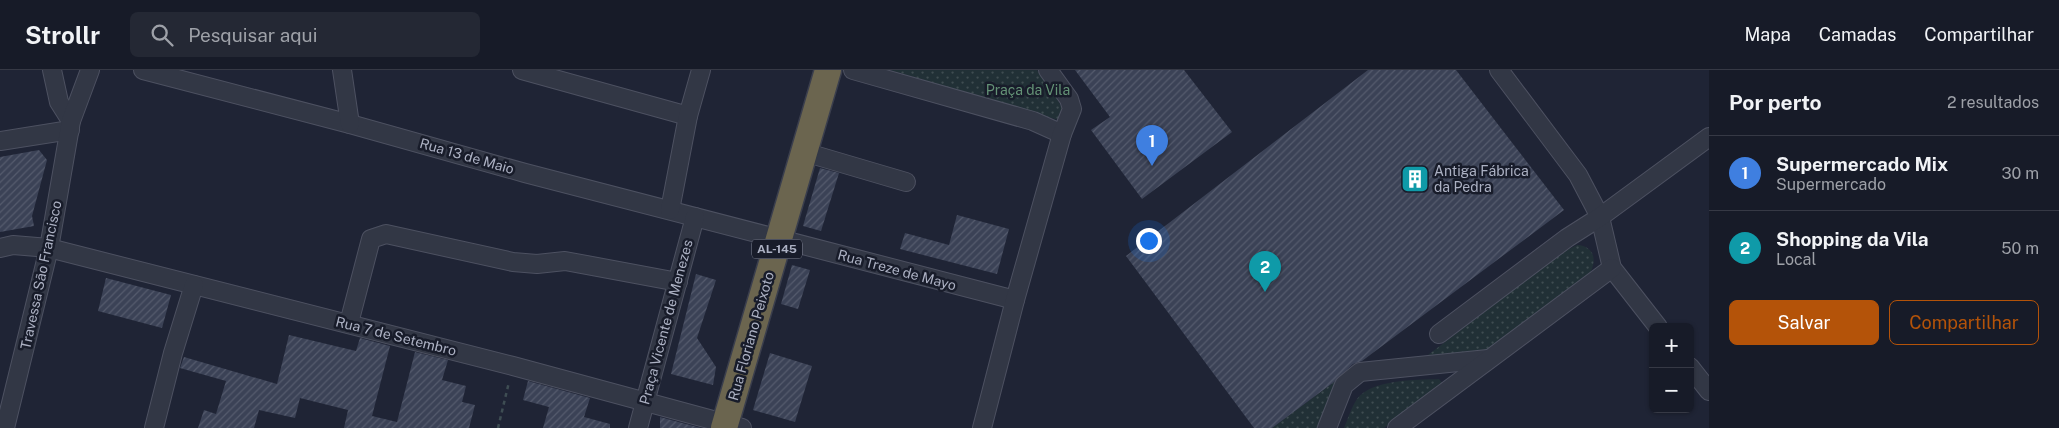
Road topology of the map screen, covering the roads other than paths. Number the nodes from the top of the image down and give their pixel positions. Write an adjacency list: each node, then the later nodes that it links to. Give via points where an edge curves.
1 (52, 70): 13 (street, via 59,102)
2 (90, 70): 13 (street, Travessa São Francisco)
3 (342, 70): 12 (street)
4 (522, 70): 11 (street)
5 (701, 70): 11 (street)
6 (828, 70): 17 (highway, Rua Floriano Peixoto / AL-145)
7 (853, 70): 14 (street, via 1033,121)
8 (1048, 70): 14 (street, via 1069,99 1072,109)
9 (1499, 70): 21 (street, via 1578,175)
10 (149, 71): 12 (street, Rua 13 de Maio)
11 (688, 116): 19 (street)
12 (350, 124): 19 (street, Rua 13 de Maio)
13 (71, 125): 16 (street); 24 (street, Travessa São Francisco)
14 (1062, 134): 28 (street)
15 (1709, 137): 21 (street)
16 (0, 141)
17 (804, 152): 18 (street); 22 (highway, Rua Floriano Peixoto / AL-145)
18 (906, 182)
19 (670, 210): 20 (street, Rua 13 de Maio)
20 (694, 217): 22 (street, Rua 13 de Maio); 26 (street, Praça Vicente de Menezes)
21 (1600, 218): 25 (street); 31 (street, via 1567,238)
22 (780, 239): 28 (street, Rua Treze de Mayo); 36 (highway, Rua Floriano Peixoto / AL-145)
23 (0, 248): 24 (street, Rua 7 de Setembro, via 13,245)
24 (49, 248): 27 (street, Rua 7 de Setembro); 37 (street, Travessa São Francisco)
25 (1612, 268): 30 (street); 32 (street)
26 (678, 282): 29 (street, via 564,261 513,262 386,234 371,239); 35 (street, Praça Vicente de Menezes)
27 (194, 285): 29 (street, Rua 7 de Setembro); 38 (street)
28 (1015, 300): 40 (street)
29 (349, 323): 35 (street, Rua 7 de Setembro)
30 (1655, 323)
31 (1439, 334)
32 (1489, 359): 41 (street, via 1360,372 1344,385); 42 (street)
33 (1691, 368): 34 (street)
34 (1709, 391)
35 (645, 401): 36 (street, Rua 7 de Setembro); 39 (street, Praça Vicente de Menezes)
36 (730, 427)
37 (5, 428)
38 (154, 428)
39 (638, 428)
40 (982, 428)
41 (1327, 428)
42 (1397, 428)

